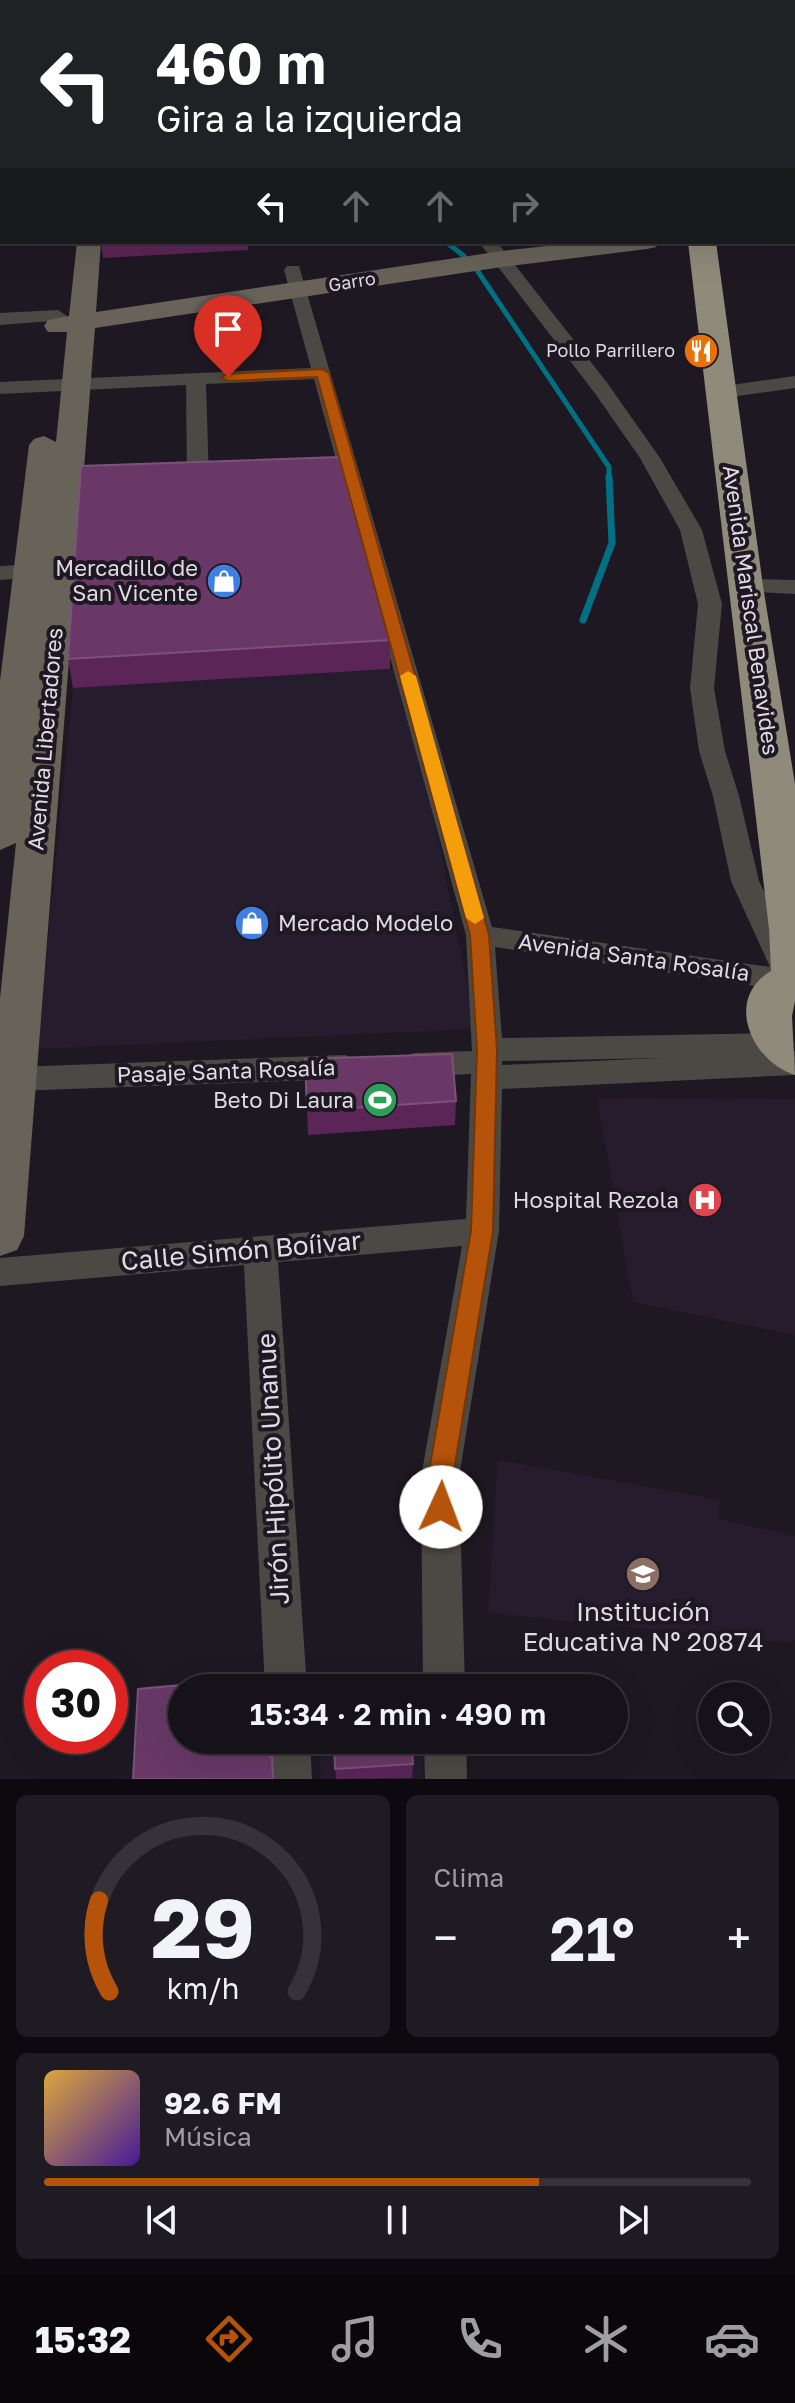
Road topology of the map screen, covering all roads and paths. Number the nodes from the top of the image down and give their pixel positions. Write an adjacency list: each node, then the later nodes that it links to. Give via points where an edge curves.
1 (67, 244): 9 (street, Avenida Libertadores)
2 (88, 244): 9 (street, Avenida Libertadores)
3 (609, 244): 6 (street, Garro)
4 (702, 244): 15 (highway, Avenida Mariscal Benavides)
5 (721, 244): 15 (highway, Avenida Mariscal Benavides)
6 (495, 250): 7 (street, Garro); 22 (street, via 650,458 691,530 710,604 702,688 712,751 745,881)
7 (296, 281): 9 (street, Garro); 10 (street)
8 (0, 319): 9 (street)
9 (66, 322): 13 (street, Avenida Libertadores)
10 (322, 373): 11 (street); 21 (street, via 344,475)
11 (196, 379): 13 (street); 16 (street)
12 (795, 382): 15 (street)
13 (63, 385): 14 (street); 17 (street, Avenida Libertadores, via 62,487)
14 (0, 388)
15 (734, 391): 18 (highway, Avenida Mariscal Benavides)
16 (198, 481)
17 (30, 571): 20 (street, Avenida Libertadores); 25 (street, Avenida Libertadores)
18 (771, 587): 19 (highway, Avenida Mariscal Benavides); 22 (highway, Avenida Mariscal Benavides)
19 (795, 759)
20 (0, 837)
21 (480, 935): 22 (street, Avenida Santa Rosalía); 24 (street)
22 (792, 979): 23 (highway, via 776,989 766,1016)
23 (790, 1055): 24 (street)
24 (486, 1063): 25 (street, Pasaje Santa Rosalía); 26 (street)
25 (10, 1072): 27 (street, Avenida Libertadores)
26 (482, 1231): 28 (street, Calle Simón Boíivar); 31 (street, via 440,1477)
27 (0, 1236)
28 (260, 1250): 29 (street, Calle Simón Boíivar); 30 (street, Jirón Hipólito Unanue)
29 (0, 1272)
30 (285, 1674)
31 (444, 1674)
32 (290, 1754): 34 (street)
33 (445, 1754): 35 (street)
34 (291, 1779)
35 (446, 1779)

